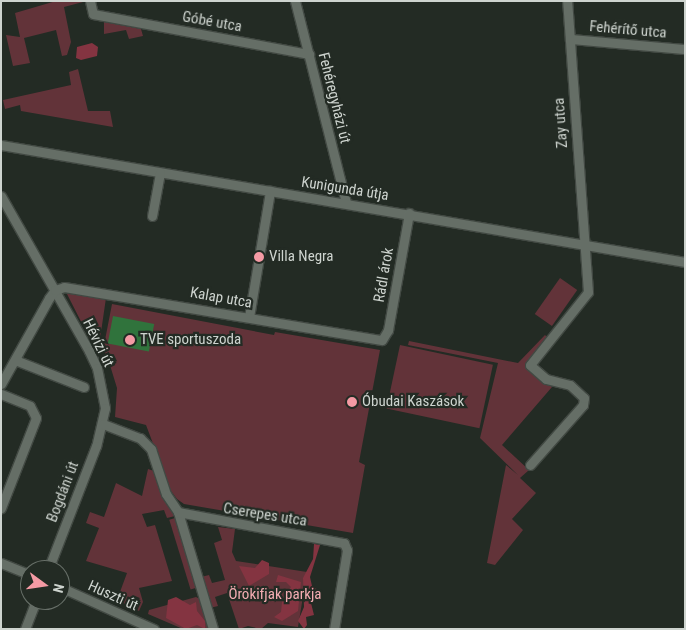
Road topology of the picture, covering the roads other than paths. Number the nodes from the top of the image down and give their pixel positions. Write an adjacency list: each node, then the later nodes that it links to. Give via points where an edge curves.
1 (90, 1): 6 (street, Góbé utca, via 94,14)
2 (295, 1): 6 (street, Fehéregyházi út)
3 (567, 1): 4 (street, Zay utca)
4 (570, 39): 5 (street, Fehérítő utca); 14 (street, Zay utca)
5 (685, 49)
6 (309, 54): 11 (street, Fehéregyházi út)
7 (1, 145): 8 (street, Kunigunda útja)
8 (160, 173): 9 (street, Kunigunda útja); 13 (street)
9 (270, 191): 11 (street, Kunigunda útja); 17 (street)
10 (1, 196): 16 (street, Hévízi út)
11 (346, 202): 12 (street, Kunigunda útja)
12 (408, 213): 14 (street, Kunigunda útja); 18 (street, Rádl árok, via 388,330)
13 (152, 216)
14 (582, 243): 15 (street, Kunigunda útja); 24 (street, Zay utca, via 587,296 530,364 546,379 570,385 584,398 583,406)
15 (685, 262)
16 (55, 290): 17 (street, Kalap utca, via 70,287); 19 (street); 23 (street, Hévízi út, via 97,368 105,408)
17 (249, 317): 18 (street, Kalap utca)
18 (382, 340)
19 (15, 360): 20 (street); 21 (street)
20 (1, 384)
21 (84, 387)
22 (1, 394): 25 (street, via 30,406 36,418)
23 (103, 424): 26 (street, via 140,438 148,445 166,494); 27 (street, Bogdáni út)
24 (530, 465)
25 (1, 508)
26 (178, 512): 38 (street); 39 (street, Cserepes utca, via 339,541 346,546)
27 (52, 560)
28 (1, 563): 29 (street)
29 (20, 571)
30 (70, 592): 32 (street, Huszti út)
31 (70, 593): 32 (street)
32 (74, 593): 37 (street, Huszti út)
33 (32, 610): 35 (street)
34 (34, 610): 35 (street)
35 (31, 613): 36 (street)
36 (25, 629)
37 (154, 629)
38 (213, 629)
39 (334, 629)

